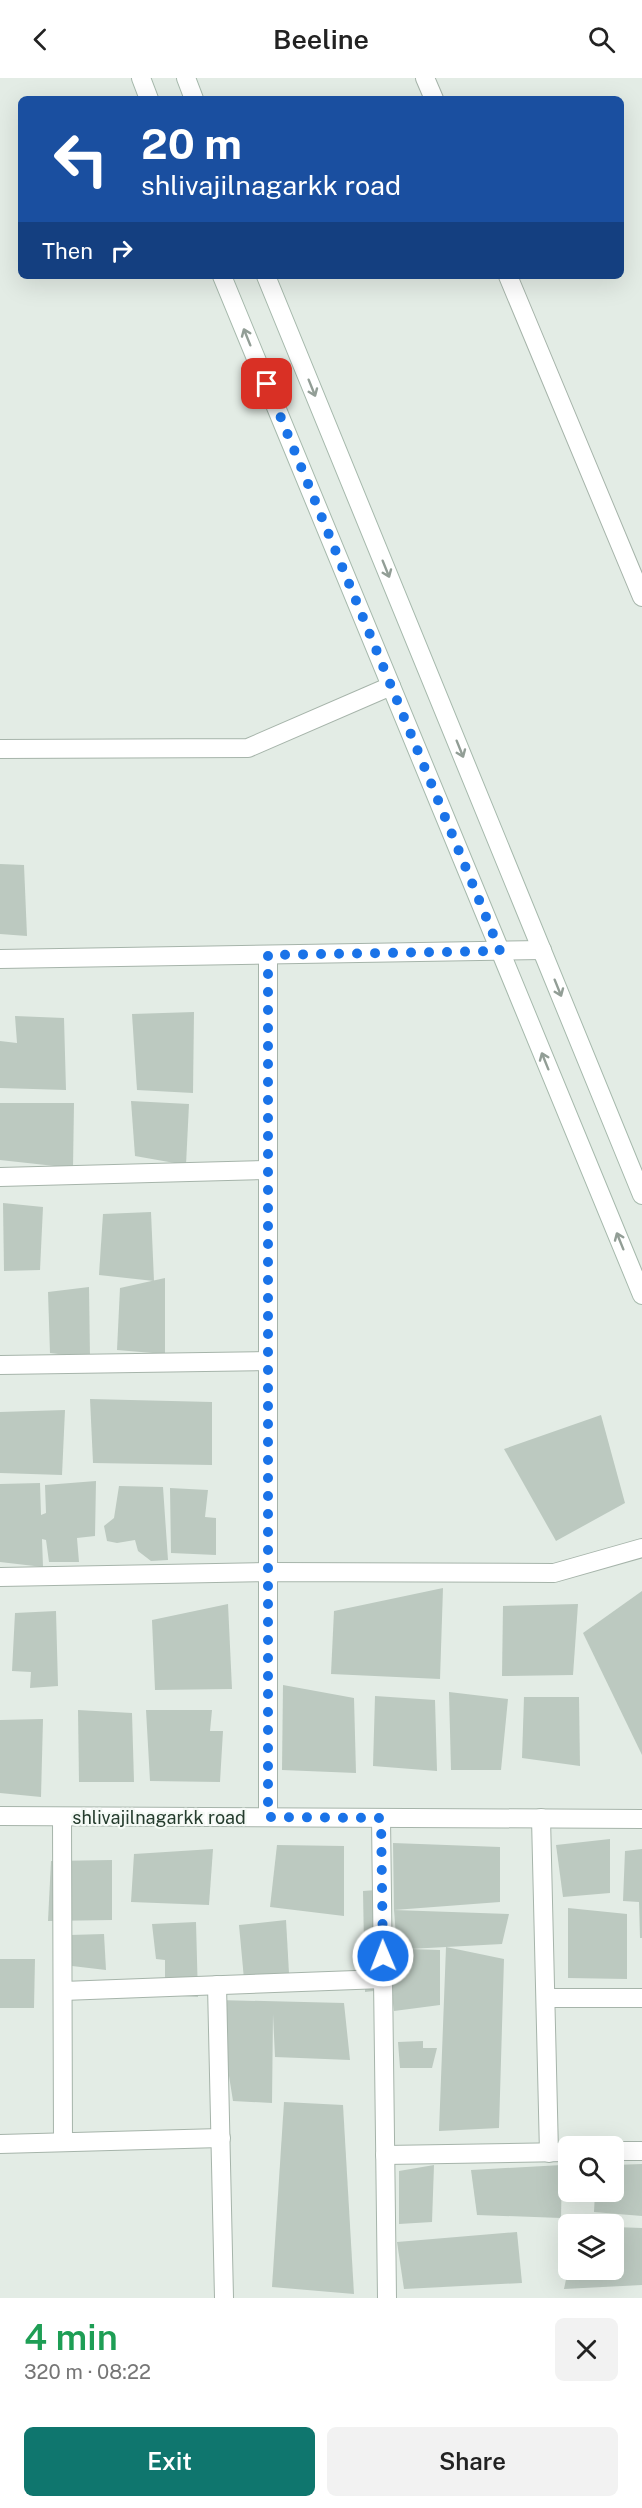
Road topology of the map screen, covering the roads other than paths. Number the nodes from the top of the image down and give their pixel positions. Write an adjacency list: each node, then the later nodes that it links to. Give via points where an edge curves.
1 (141, 78): 4 (street)
2 (186, 78): 5 (street)
3 (426, 78): 6 (street)
4 (148, 96)
5 (193, 96)
6 (433, 96)
7 (223, 279): 11 (street, one-way to 7)
8 (267, 279): 13 (street, one-way to 13)
9 (509, 279): 10 (street)
10 (642, 597)
11 (391, 686): 12 (street, via 248,748); 14 (street)
12 (0, 749)
13 (542, 950): 14 (street); 19 (street, one-way to 19)
14 (500, 951): 15 (street); 20 (street, one-way to 14)
15 (268, 955): 16 (street); 17 (street)
16 (0, 959)
17 (268, 1170): 18 (street); 21 (street)
18 (0, 1177)
19 (642, 1195)
20 (642, 1295)
21 (268, 1361): 22 (street); 24 (street)
22 (0, 1365)
23 (642, 1548): 24 (street, via 554,1573)
24 (268, 1572): 25 (street); 28 (street)
25 (0, 1577)
26 (0, 1816): 27 (street, shlivajilnagarkk road)
27 (62, 1817): 28 (street, shlivajilnagarkk road); 34 (street)
28 (268, 1817): 29 (street, shlivajilnagarkk road)
29 (381, 1818): 30 (street, shlivajilnagarkk road); 32 (street)
30 (542, 1818): 31 (street, shlivajilnagarkk road); 35 (street)
31 (642, 1819)
32 (383, 1979): 33 (street); 44 (street)
33 (217, 1985): 34 (street); 37 (street)
34 (63, 1990): 38 (street)
35 (547, 1998): 36 (street); 42 (street)
36 (642, 1998)
37 (221, 2138): 38 (street); 45 (street)
38 (63, 2142): 39 (street)
39 (0, 2144)
40 (624, 2151): 41 (street)
41 (642, 2151)
42 (549, 2153): 43 (street); 44 (street)
43 (558, 2153)
44 (385, 2156): 46 (street)
45 (224, 2298)
46 (387, 2298)

